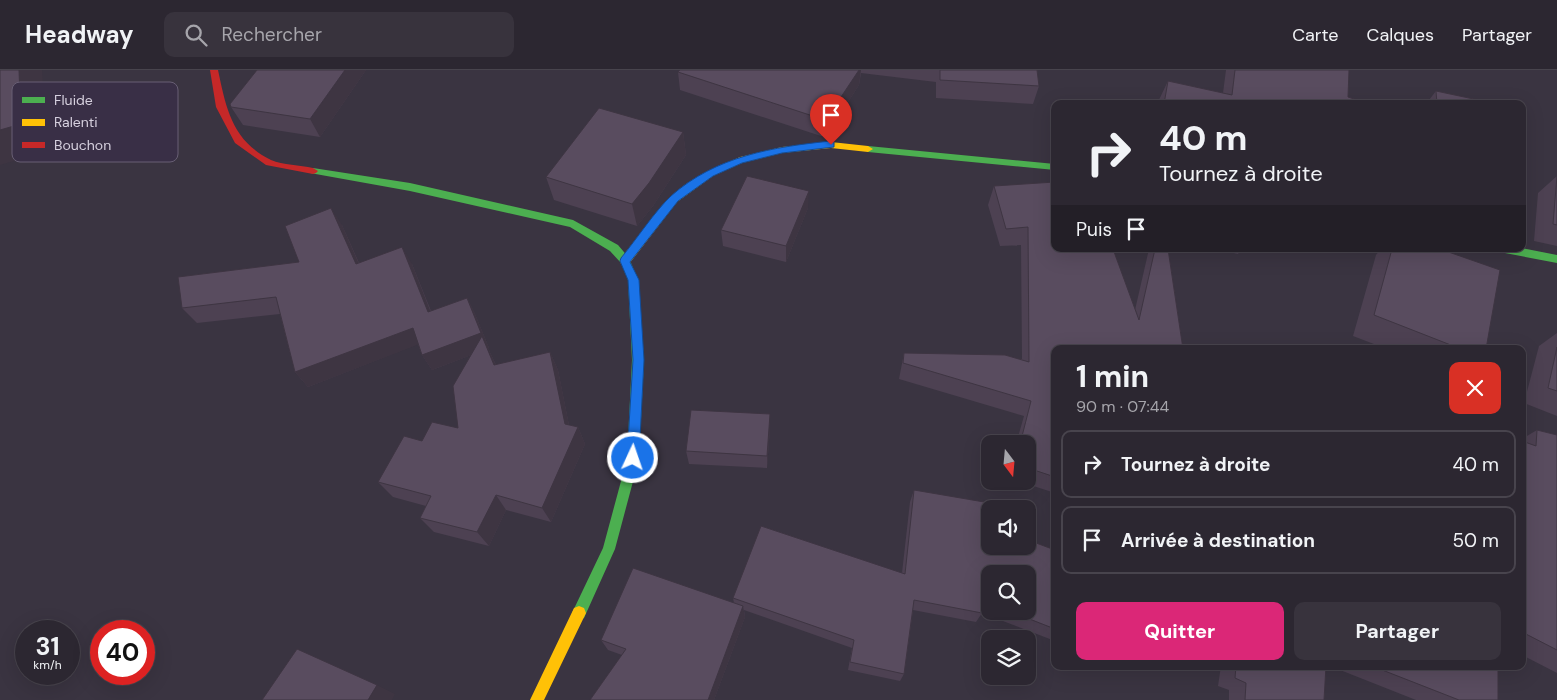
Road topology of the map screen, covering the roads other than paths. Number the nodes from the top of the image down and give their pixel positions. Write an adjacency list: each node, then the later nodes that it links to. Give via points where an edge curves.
1 (214, 70): 5 (street, via 221,107 238,141 269,162 410,187 573,224 614,248)
2 (1051, 167): 5 (street, via 831,145 782,150 740,160 674,199)
3 (1520, 252): 4 (street)
4 (1557, 259)
5 (625, 261): 6 (street, via 633,280 638,360 633,458 609,549)
6 (537, 700)

